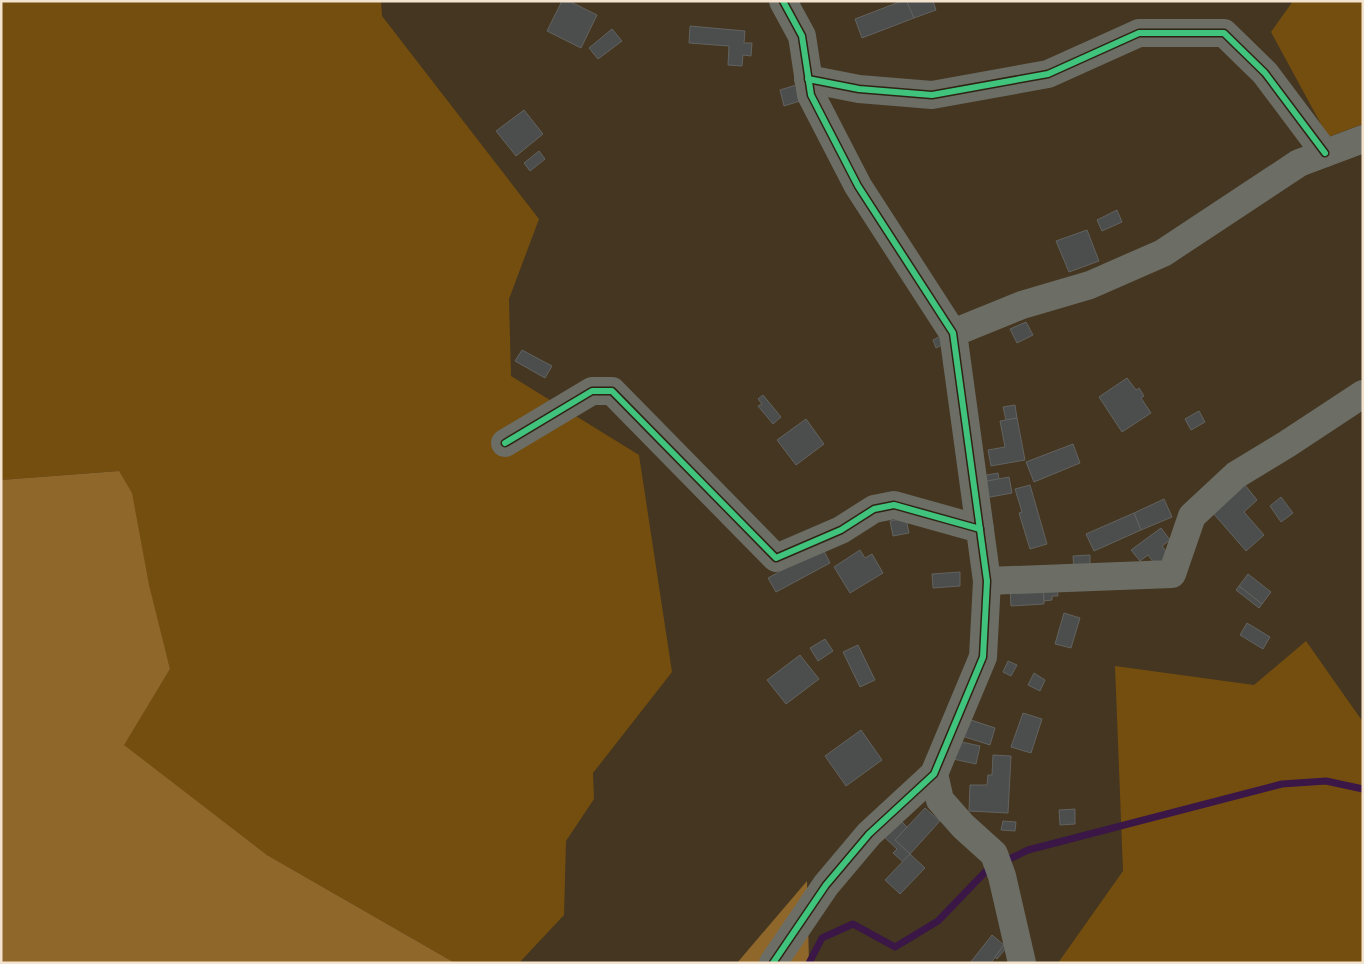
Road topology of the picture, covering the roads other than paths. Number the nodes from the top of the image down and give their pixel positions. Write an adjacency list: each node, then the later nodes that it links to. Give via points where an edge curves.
1 (783, 1): 2 (street, via 802,36)
2 (808, 79): 4 (street, via 859,89 932,95 1048,74 1139,33 1224,33 1265,73); 5 (street, via 810,95 858,186)
3 (1363, 139): 4 (street)
4 (1325, 153): 5 (street, via 1299,163 1163,253 1090,285 1022,305)
5 (953, 333): 8 (street)
6 (1363, 394): 9 (street, via 1236,475 1192,516 1172,574)
7 (505, 443): 8 (street, via 592,391 612,391 776,558 841,530 874,509 894,505)
8 (980, 529): 9 (street)
9 (987, 581): 10 (street, via 983,657)
10 (934, 774): 11 (street, via 857,848 826,885); 12 (street, via 940,800 994,854)
11 (774, 963)
12 (1022, 963)

